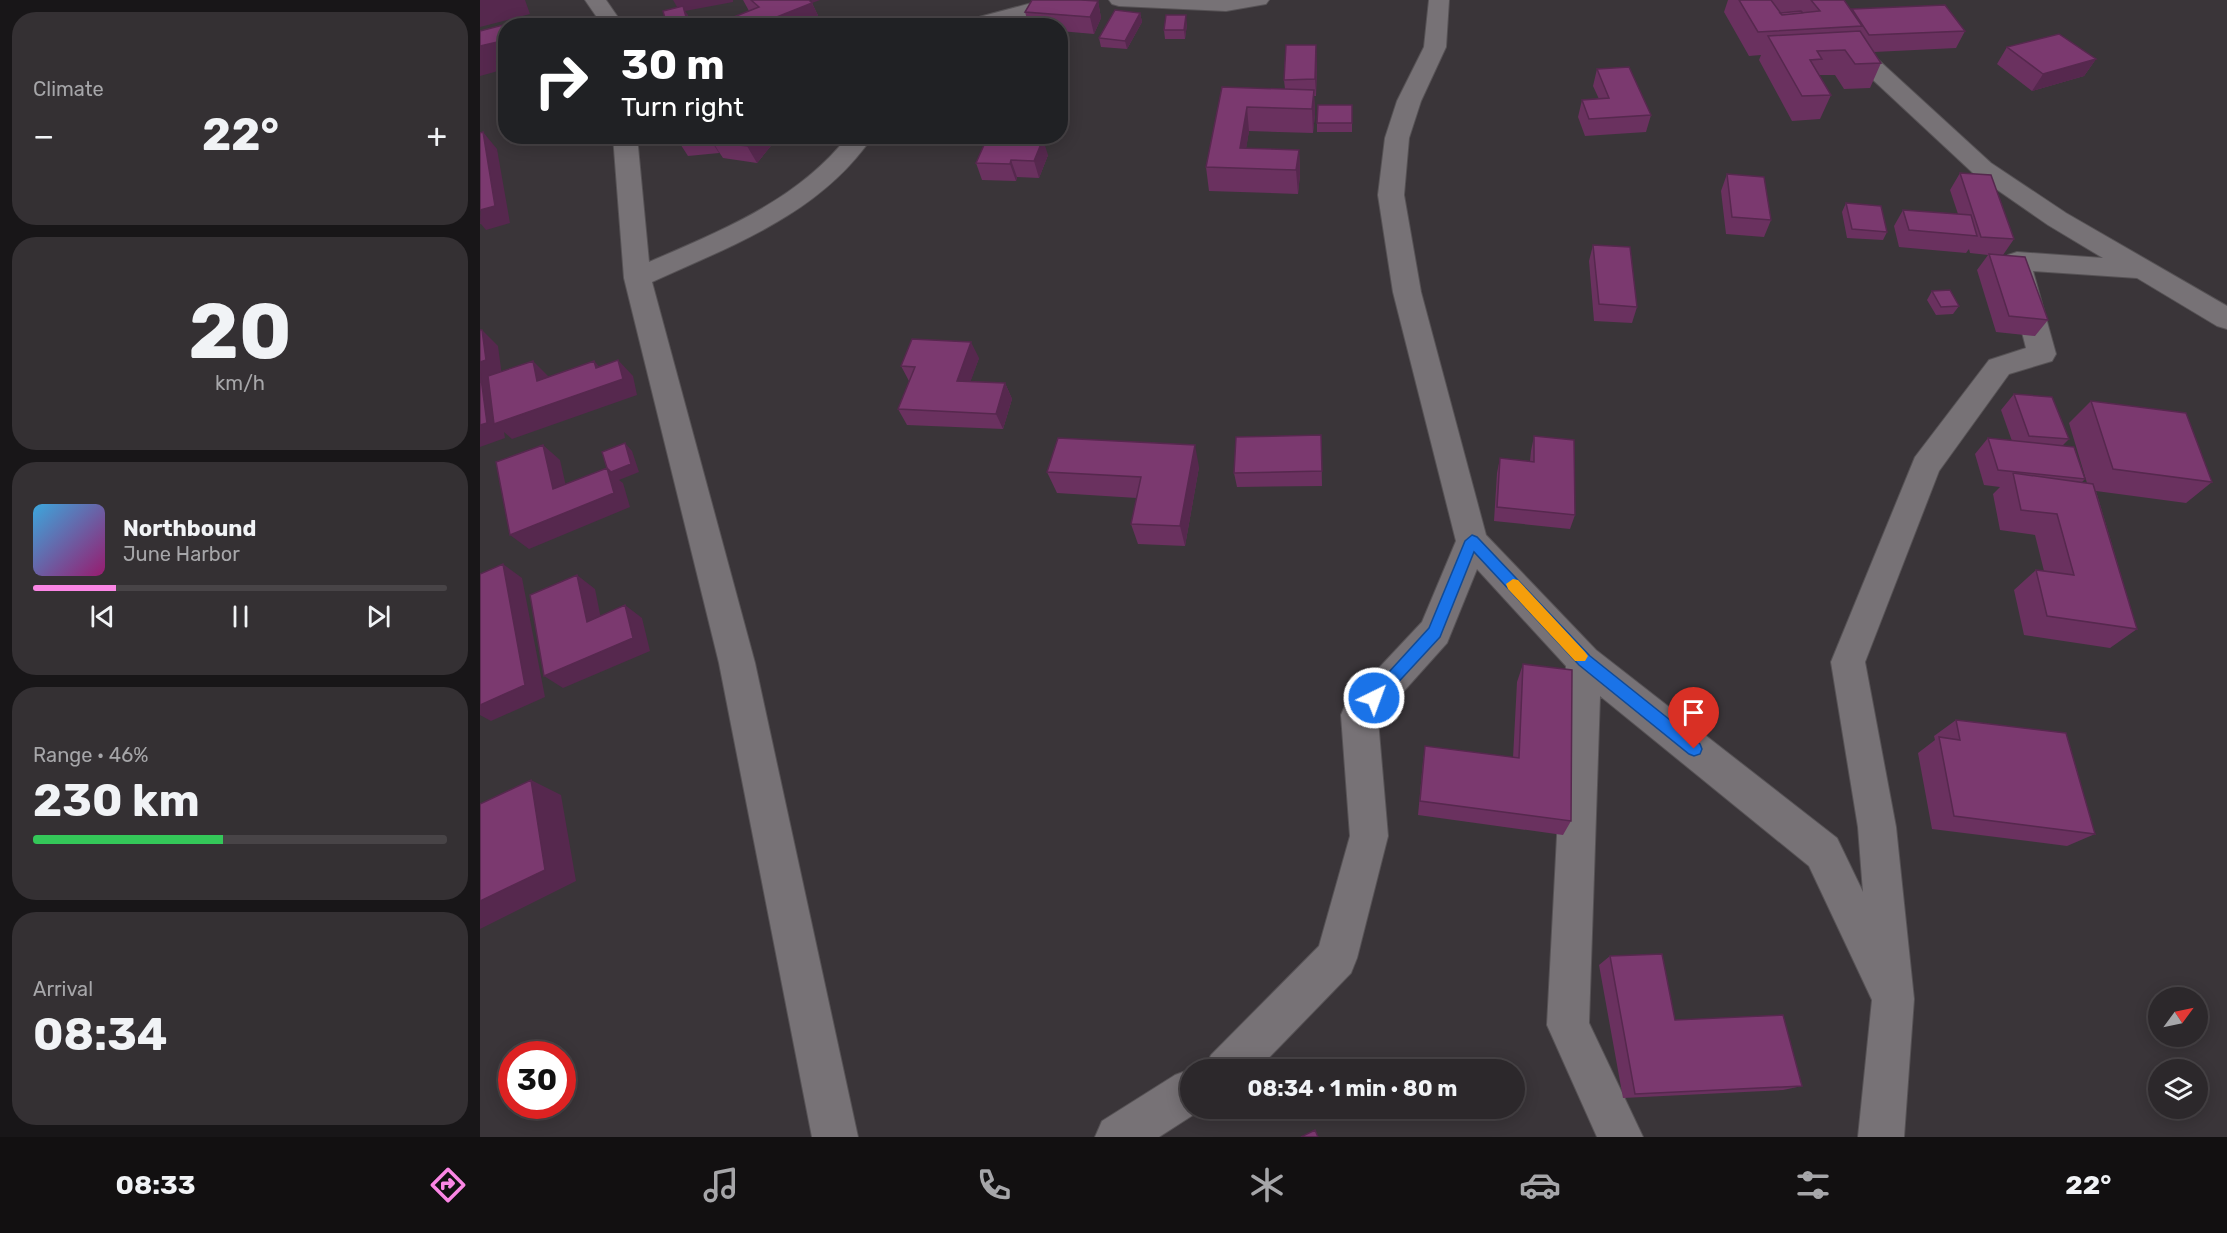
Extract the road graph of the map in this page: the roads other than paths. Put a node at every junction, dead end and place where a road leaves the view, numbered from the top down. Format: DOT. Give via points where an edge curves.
graph roads {
  1 [pos="595,0"];
  2 [pos="990,0"];
  3 [pos="1026,0"];
  4 [pos="1067,0"];
  5 [pos="1119,0"];
  6 [pos="1259,0"];
  7 [pos="1439,0"];
  8 [pos="1829,0"];
  9 [pos="608,18"];
  10 [pos="1001,18"];
  11 [pos="627,144"];
  12 [pos="856,144"];
  13 [pos="2140,270"];
  14 [pos="637,278"];
  15 [pos="2227,319"];
  16 [pos="1472,541"];
  17 [pos="1584,661"];
  18 [pos="1893,999"];
  19 [pos="1237,1059"];
  20 [pos="1180,1098"];
  21 [pos="835,1137"];
  22 [pos="1118,1137"];
  23 [pos="1620,1137"];
  24 [pos="1881,1137"];
  1 -- 9 [label="street"];
  2 -- 3 [label="street"];
  4 -- 10 [label="street"];
  5 -- 6 [label="street" via="1226,5"];
  7 -- 16 [label="street" via="1435,46 1409,100 1397,138 1391,195 1407,292"];
  8 -- 13 [label="street" via="1845,36 1865,60 1983,168"];
  11 -- 14 [label="street"];
  12 -- 14 [label="street" via="847,158 768,218"];
  13 -- 15 [label="street"];
  13 -- 18 [label="street" via="2017,261 2042,354 1999,367 1926,466 1848,662 1877,827"];
  14 -- 21 [label="street" via="736,663"];
  16 -- 17 [label="street"];
  16 -- 19 [label="street" via="1435,632 1359,715 1369,836 1336,958"];
  17 -- 18 [label="street" via="1823,852"];
  17 -- 23 [label="street" via="1568,1025"];
  18 -- 24 [label="street"];
  20 -- 22 [label="street"];
}
